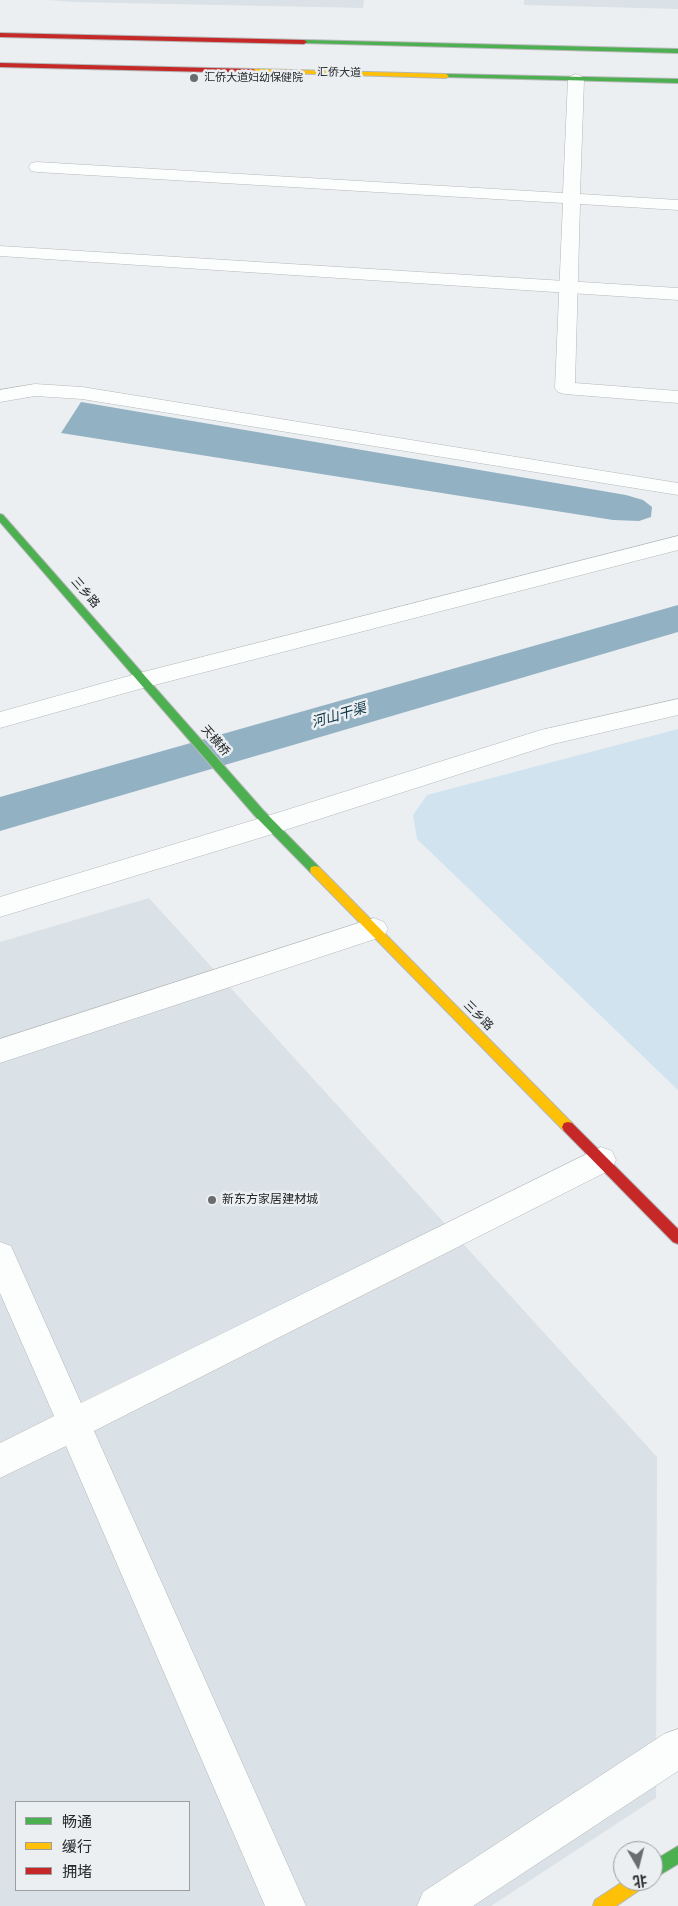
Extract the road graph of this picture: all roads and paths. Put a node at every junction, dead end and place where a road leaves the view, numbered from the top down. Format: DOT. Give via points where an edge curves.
graph roads {
  1 [pos="0,35"];
  2 [pos="678,51"];
  3 [pos="3,65"];
  4 [pos="576,79"];
  5 [pos="678,81"];
  6 [pos="38,167"];
  7 [pos="572,198"];
  8 [pos="678,204"];
  9 [pos="0,251"];
  10 [pos="569,287"];
  11 [pos="678,294"];
  12 [pos="0,396"];
  13 [pos="678,397"];
  14 [pos="678,489"];
  15 [pos="0,518"];
  16 [pos="678,543"];
  17 [pos="147,684"];
  18 [pos="678,707"];
  19 [pos="0,720"];
  20 [pos="264,819"];
  21 [pos="0,907"];
  22 [pos="374,929"];
  23 [pos="0,1051"];
  24 [pos="601,1160"];
  25 [pos="678,1238"];
  26 [pos="0,1256"];
  27 [pos="74,1424"];
  28 [pos="0,1461"];
  29 [pos="678,1748"];
  30 [pos="678,1854"];
  31 [pos="663,1864"];
  32 [pos="624,1891"];
  33 [pos="286,1906"];
  34 [pos="437,1906"];
  35 [pos="602,1906"];
  1 -- 2 [label="main road"];
  3 -- 4 [label="main road, 汇侨大道"];
  4 -- 5 [label="main road, 汇侨大道"];
  4 -- 7 [label="street"];
  6 -- 7 [label="street"];
  7 -- 8 [label="street"];
  7 -- 10 [label="street"];
  9 -- 10 [label="street"];
  10 -- 11 [label="street"];
  10 -- 13 [label="street" via="565,388"];
  12 -- 14 [label="street" via="35,390 82,393"];
  15 -- 17 [label="main road, 三乡路"];
  16 -- 17 [label="street"];
  17 -- 19 [label="street"];
  17 -- 20 [label="main road, 天横桥"];
  18 -- 20 [label="street" via="550,736"];
  20 -- 21 [label="street"];
  20 -- 22 [label="main road, 三乡路"];
  22 -- 23 [label="street"];
  22 -- 24 [label="main road, 三乡路"];
  24 -- 25 [label="main road, 三乡路"];
  24 -- 27 [label="street"];
  26 -- 27 [label="street"];
  27 -- 28 [label="street"];
  27 -- 33 [label="street"];
  29 -- 34 [label="street"];
  30 -- 31 [label="main road"];
  32 -- 35 [label="main road"];
}
